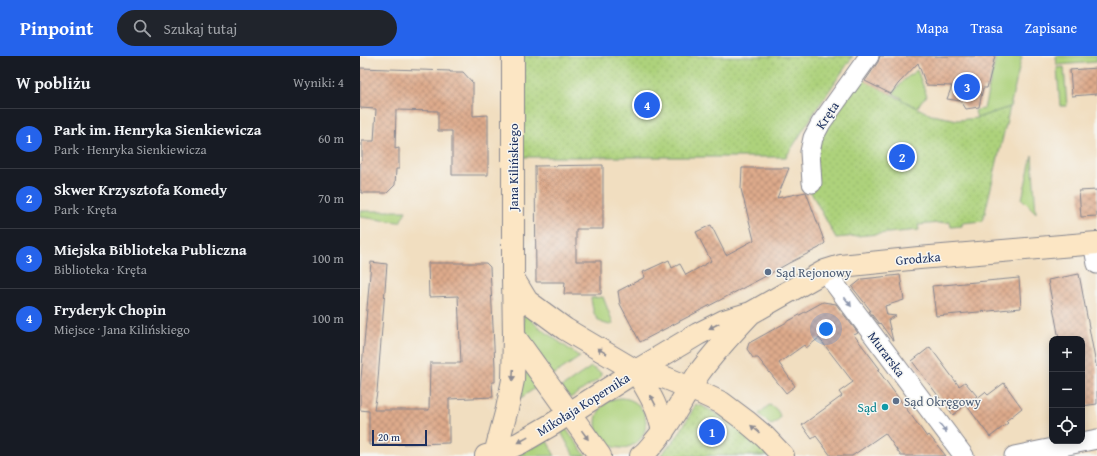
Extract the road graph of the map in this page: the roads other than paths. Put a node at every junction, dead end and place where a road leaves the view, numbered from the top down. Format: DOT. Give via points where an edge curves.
graph roads {
  1 [pos="512,56"];
  2 [pos="869,56"];
  3 [pos="812,184"];
  4 [pos="1096,250"];
  5 [pos="825,271"];
  6 [pos="513,278"];
  7 [pos="751,313"];
  8 [pos="514,336"];
  9 [pos="636,371"];
  10 [pos="690,388"];
  11 [pos="569,413"];
  12 [pos="663,432"];
  13 [pos="1097,438"];
  14 [pos="490,455"];
  15 [pos="600,456"];
  16 [pos="641,456"];
  17 [pos="783,456"];
  18 [pos="964,456"];
  19 [pos="1014,456"];
  1 -- 6 [label="street, Jana Kilińskiego"];
  2 -- 3 [label="street, Kręta" via="813,138 810,152"];
  4 -- 5 [label="street, Grodzka" via="919,258 841,266"];
  5 -- 7 [label="street, Grodzka"];
  5 -- 18 [label="street, Murarska, one-way"];
  6 -- 8 [label="street, Jana Kilińskiego"];
  9 -- 6 [label="street, one-way" via="565,329 527,301"];
  7 -- 9 [label="street, Grodzka, one-way" via="724,321 698,334"];
  7 -- 10 [label="street, Grodzka" via="707,362"];
  8 -- 11 [label="street"];
  8 -- 14 [label="street, Jana Kilińskiego, one-way" via="512,380 507,409"];
  9 -- 10 [label="street" via="666,378"];
  9 -- 11 [label="street, Mikołaja Kopernika"];
  12 -- 9 [label="street, one-way" via="658,409"];
  10 -- 12 [label="street, Grodzka"];
  17 -- 10 [label="street, one-way" via="730,408"];
  11 -- 14 [label="street, Mikołaja Kopernika, one-way" via="520,443"];
  11 -- 15 [label="street, one-way"];
  12 -- 16 [label="street, Grodzka"];
  13 -- 19 [label="street"];
}
